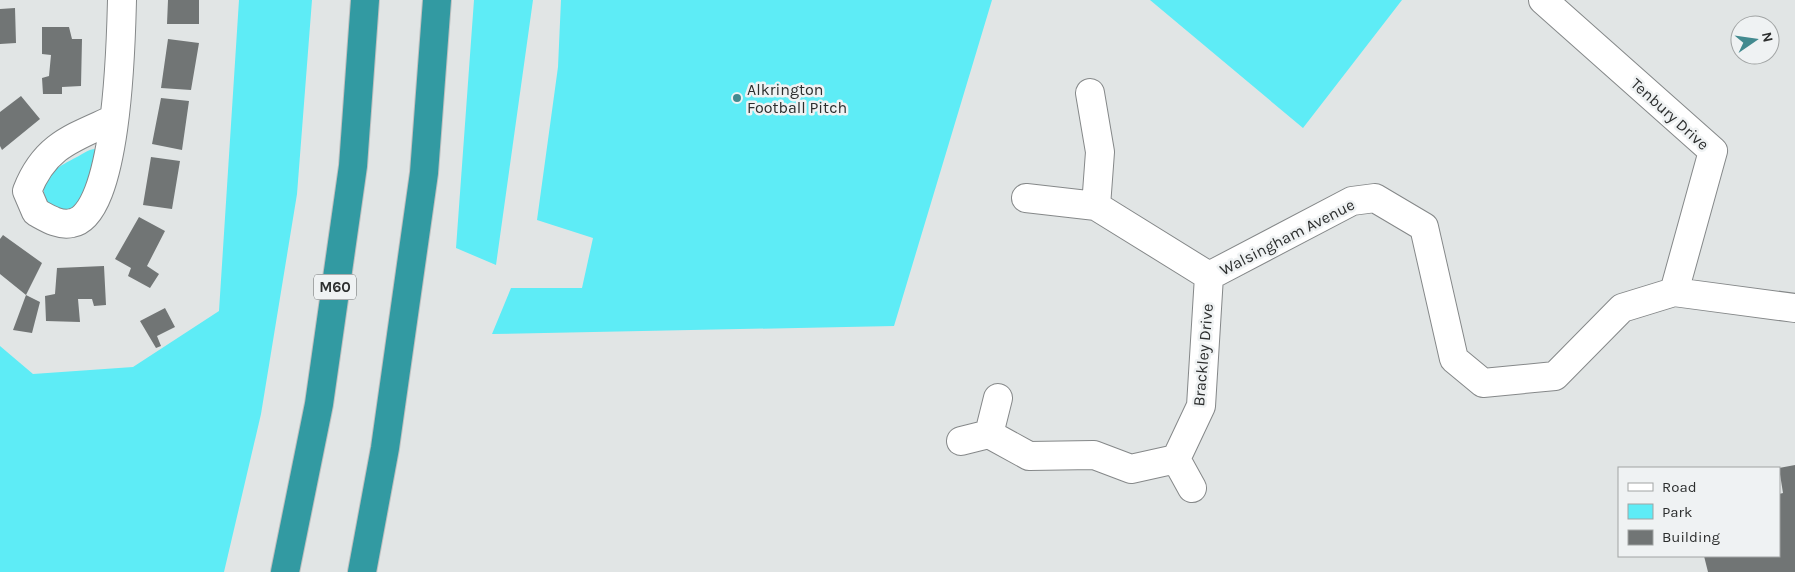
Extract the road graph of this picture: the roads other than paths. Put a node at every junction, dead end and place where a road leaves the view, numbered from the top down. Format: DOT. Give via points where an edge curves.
graph roads {
  1 [pos="122,0"];
  2 [pos="365,0"];
  3 [pos="437,0"];
  4 [pos="1543,0"];
  5 [pos="1090,93"];
  6 [pos="114,119"];
  7 [pos="1026,198"];
  8 [pos="1096,206"];
  9 [pos="1209,276"];
  10 [pos="1674,292"];
  11 [pos="1795,308"];
  12 [pos="998,398"];
  13 [pos="989,434"];
  14 [pos="961,441"];
  15 [pos="1176,459"];
  16 [pos="1192,488"];
  17 [pos="285,572"];
  18 [pos="362,572"];
  1 -- 6 [label="street" via="121,53"];
  2 -- 17 [label="highway, M60" via="353,166 319,404"];
  3 -- 18 [label="highway" via="424,172 385,448"];
  4 -- 10 [label="street, Tenbury Drive" via="1713,151"];
  5 -- 8 [label="street" via="1100,152"];
  7 -- 8 [label="street, Walsingham Avenue"];
  8 -- 9 [label="street, Walsingham Avenue"];
  9 -- 10 [label="street, Walsingham Avenue" via="1352,201 1375,198 1424,227 1454,359 1484,383 1555,376 1622,308"];
  9 -- 15 [label="street, Brackley Drive" via="1201,406"];
  10 -- 11 [label="street, Walsingham Avenue"];
  12 -- 13 [label="street"];
  13 -- 14 [label="street"];
  13 -- 15 [label="street" via="1029,456 1094,455 1131,469"];
  15 -- 16 [label="street"];
}
